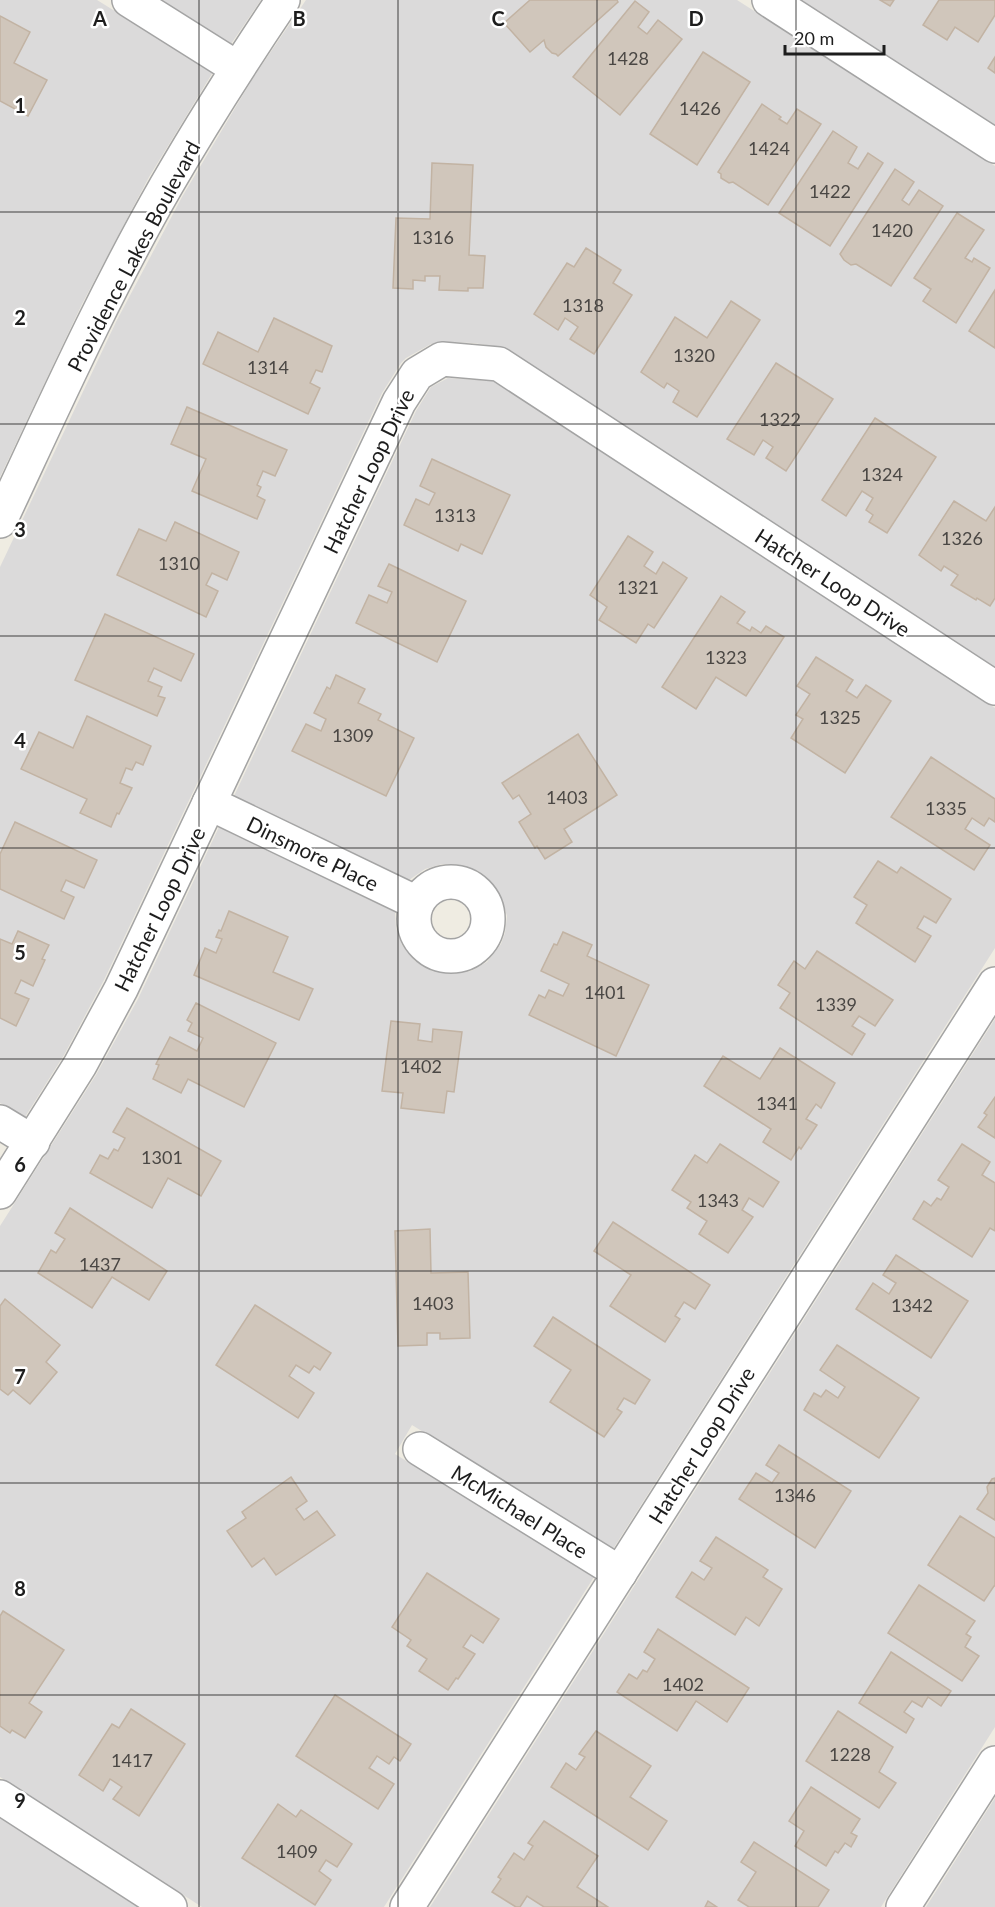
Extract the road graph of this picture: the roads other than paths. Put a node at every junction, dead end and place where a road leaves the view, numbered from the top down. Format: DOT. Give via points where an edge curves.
graph roads {
  1 [pos="129,0"];
  2 [pos="283,0"];
  3 [pos="768,0"];
  4 [pos="237,68"];
  5 [pos="995,146"];
  6 [pos="0,521"];
  7 [pos="995,688"];
  8 [pos="209,803"];
  9 [pos="417,903"];
  10 [pos="995,984"];
  11 [pos="0,1122"];
  12 [pos="33,1142"];
  13 [pos="0,1192"];
  14 [pos="420,1449"];
  15 [pos="620,1573"];
  16 [pos="995,1763"];
  17 [pos="0,1797"];
  18 [pos="171,1907"];
  19 [pos="407,1907"];
  20 [pos="903,1907"];
  1 -- 4 [label="street"];
  2 -- 4 [label="street, Providence Lakes Boulevard"];
  3 -- 5 [label="street"];
  4 -- 6 [label="street, Providence Lakes Boulevard" via="166,187 99,313"];
  7 -- 8 [label="street, Hatcher Loop Drive" via="499,364 442,360 417,374 399,402"];
  8 -- 9 [label="street, Dinsmore Place"];
  8 -- 12 [label="street, Hatcher Loop Drive" via="121,989"];
  10 -- 15 [label="street, Hatcher Loop Drive"];
  11 -- 12 [label="street"];
  12 -- 13 [label="street, Hatcher Loop Drive"];
  14 -- 15 [label="street, McMichael Place"];
  15 -- 19 [label="street, Hatcher Loop Drive"];
  16 -- 20 [label="street"];
  17 -- 18 [label="street"];
}
